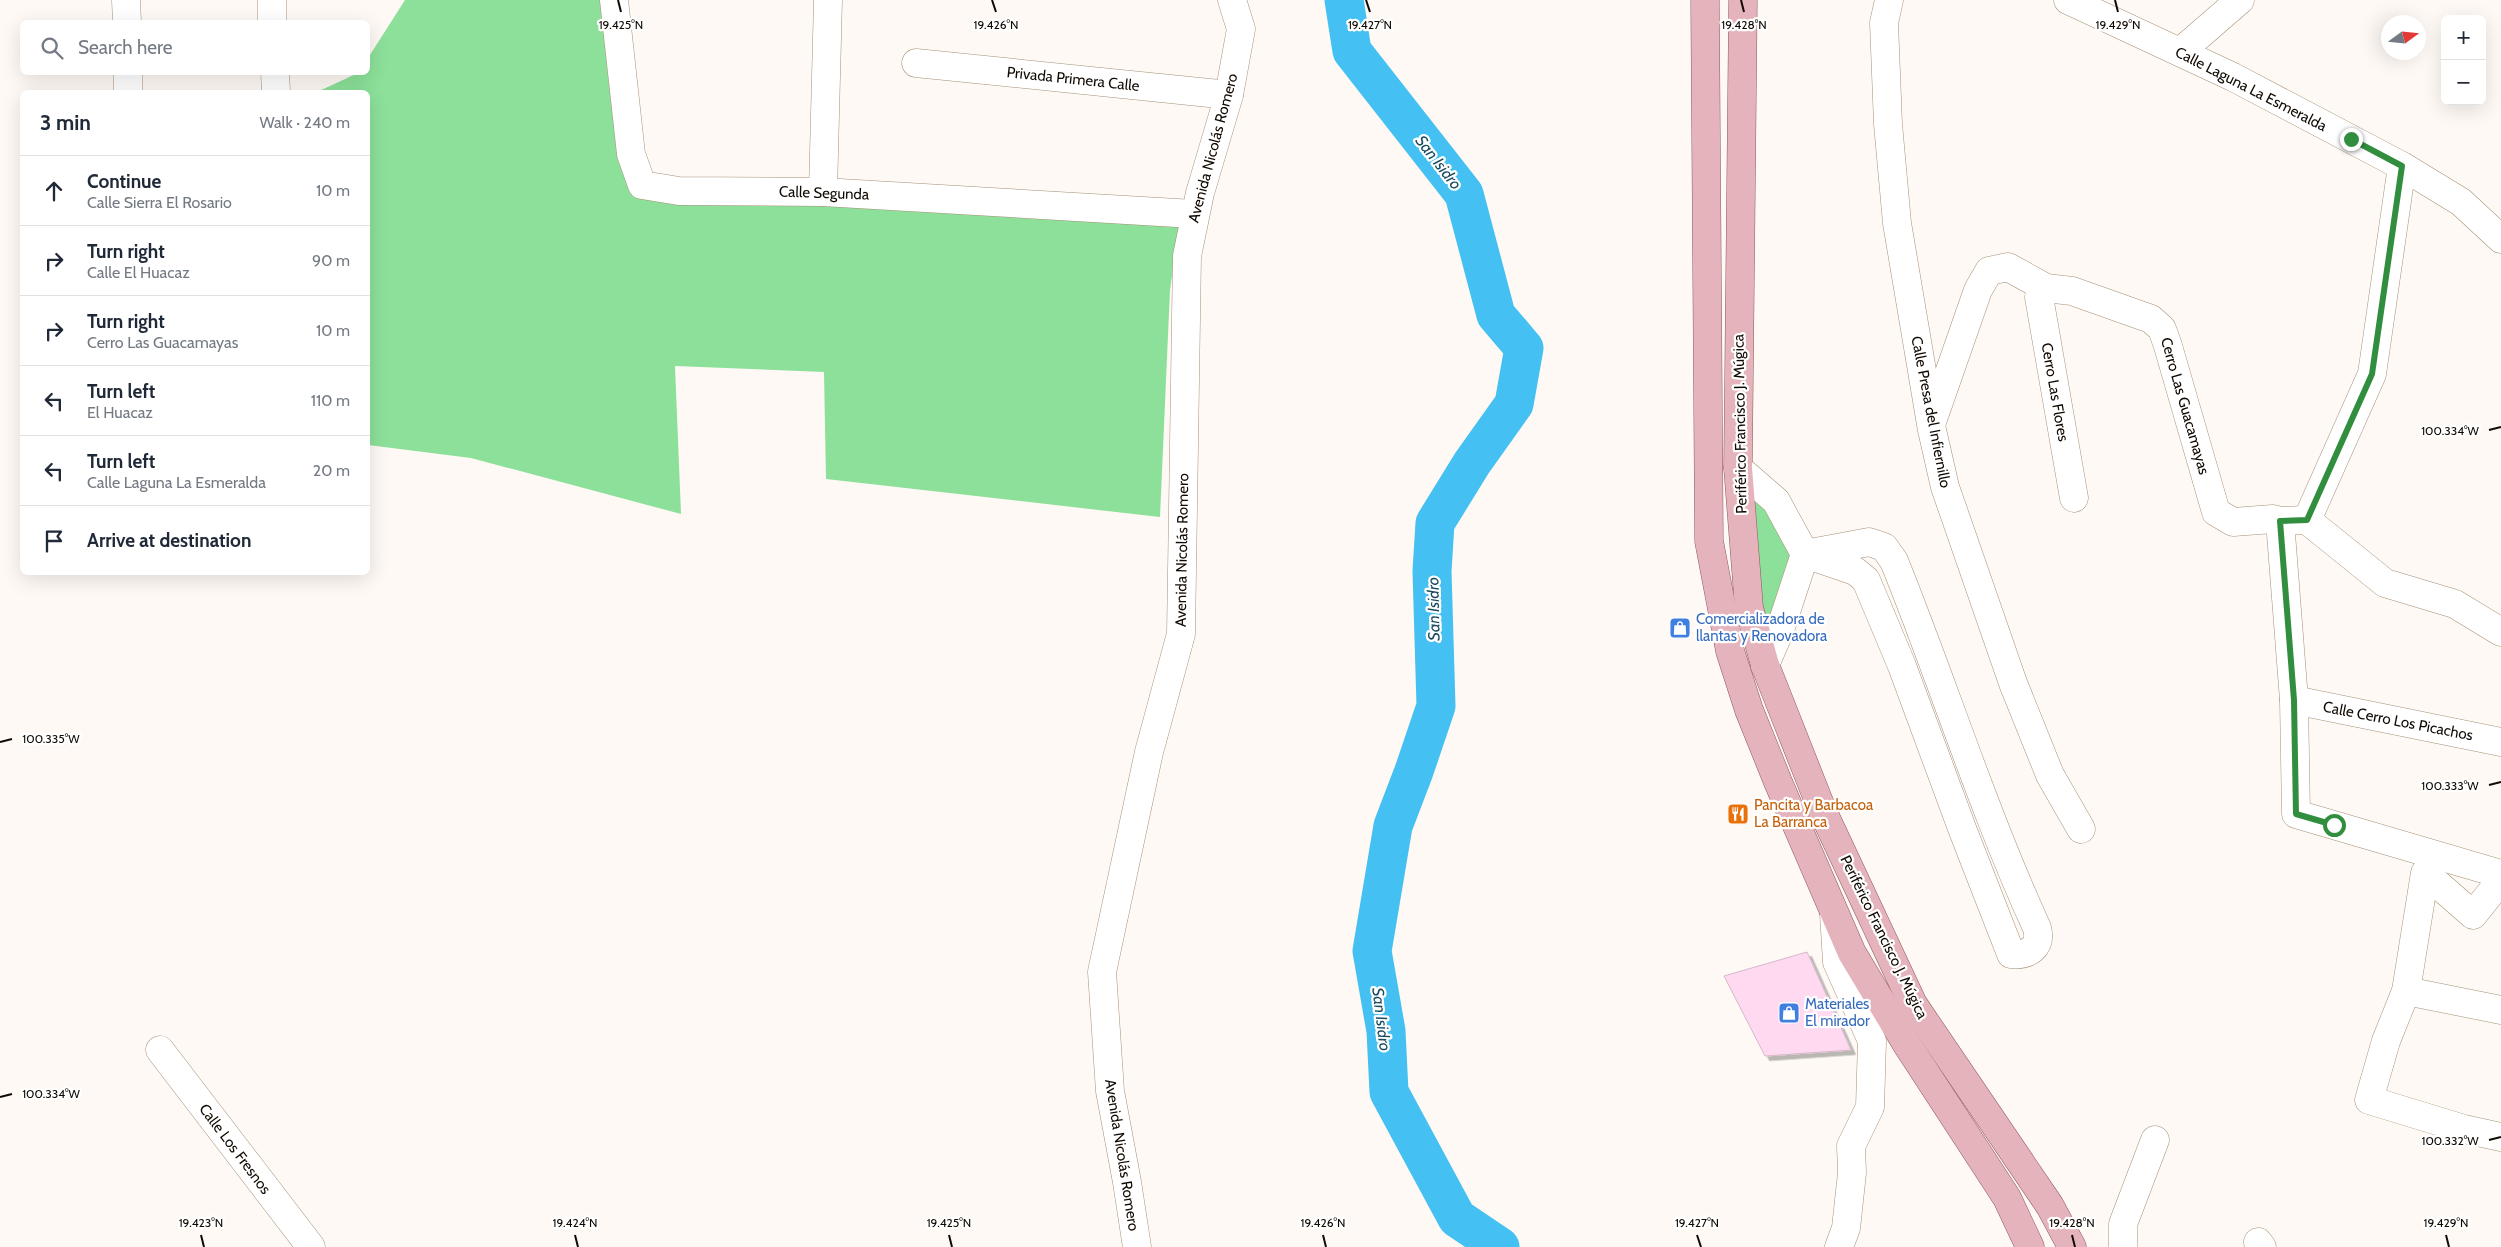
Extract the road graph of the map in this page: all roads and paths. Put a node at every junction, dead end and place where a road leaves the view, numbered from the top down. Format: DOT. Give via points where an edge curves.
graph roads {
  1 [pos="126,0"];
  2 [pos="272,0"];
  3 [pos="614,0"];
  4 [pos="828,0"];
  5 [pos="1232,0"];
  6 [pos="1705,0"];
  7 [pos="1743,0"];
  8 [pos="1889,0"];
  9 [pos="2068,0"];
  10 [pos="2240,0"];
  11 [pos="126,20"];
  12 [pos="272,20"];
  13 [pos="2180,52"];
  14 [pos="916,63"];
  15 [pos="128,75"];
  16 [pos="275,75"];
  17 [pos="128,90"];
  18 [pos="276,90"];
  19 [pos="1230,95"];
  20 [pos="2402,166"];
  21 [pos="823,192"];
  22 [pos="1194,214"];
  23 [pos="2501,239"];
  24 [pos="2046,288"];
  25 [pos="1932,426"];
  26 [pos="1738,468"];
  27 [pos="2074,498"];
  28 [pos="2293,521"];
  29 [pos="1805,554"];
  30 [pos="2501,632"];
  31 [pos="1932,654"];
  32 [pos="1765,665"];
  33 [pos="1902,666"];
  34 [pos="2294,700"];
  35 [pos="2501,742"];
  36 [pos="1991,820"];
  37 [pos="2082,829"];
  38 [pos="1963,831"];
  39 [pos="2501,874"];
  40 [pos="2501,880"];
  41 [pos="1833,910"];
  42 [pos="2406,991"];
  43 [pos="2501,1010"];
  44 [pos="160,1050"];
  45 [pos="2501,1137"];
  46 [pos="2155,1140"];
  47 [pos="311,1247"];
  48 [pos="1137,1247"];
  49 [pos="1839,1247"];
  50 [pos="2030,1247"];
  51 [pos="2072,1247"];
  52 [pos="2122,1247"];
  1 -- 11 [label="street"];
  2 -- 12 [label="street"];
  3 -- 21 [label="street, Calle Segunda" via="632,154 642,185 679,191"];
  4 -- 21 [label="street"];
  5 -- 19 [label="street, Avenida Nicolás Romero" via="1241,29"];
  6 -- 41 [label="main road, Periférico Francisco J. Múgica" via="1709,540 1730,651 1749,710"];
  7 -- 26 [label="main road, Periférico Francisco J. Múgica"];
  8 -- 25 [label="street, Calle Presa del Infiernillo" via="1884,23 1896,213"];
  9 -- 13 [label="street, Calle Laguna La Esmeralda"];
  10 -- 13 [label="street"];
  13 -- 20 [label="street, Calle Laguna La Esmeralda"];
  14 -- 19 [label="street, Privada Primera Calle"];
  15 -- 17 [label="street"];
  16 -- 18 [label="street"];
  19 -- 22 [label="street, Avenida Nicolás Romero"];
  20 -- 23 [label="street, Calle Laguna La Esmeralda" via="2461,202"];
  20 -- 28 [label="street" via="2372,374"];
  21 -- 22 [label="street, Calle Segunda"];
  22 -- 48 [label="street, Avenida Nicolás Romero" via="1187,256 1181,634 1149,752 1102,972 1110,1091"];
  24 -- 25 [label="street" via="2008,267 1989,270 1978,290"];
  24 -- 27 [label="street, Cerro Las Flores" via="2039,297"];
  24 -- 28 [label="street, Cerro Las Guacamayas" via="2072,291 2151,319 2162,329 2216,512 2233,522"];
  25 -- 37 [label="street, Calle Presa del Infiernillo" via="1945,487 2013,683 2050,775"];
  26 -- 29 [label="street" via="1776,501"];
  26 -- 32 [label="main road, Periférico Francisco J. Múgica" via="1749,608"];
  28 -- 30 [label="street" via="2385,583 2455,604"];
  28 -- 34 [label="street"];
  29 -- 31 [label="street" via="1869,542 1884,547 1894,561"];
  29 -- 32 [label="street"];
  29 -- 33 [label="street" via="1855,571 1866,580"];
  31 -- 33 [label="street"];
  31 -- 36 [label="street"];
  32 -- 51 [label="main road, Periférico Francisco J. Múgica" via="1824,812 1913,1004 2050,1206"];
  33 -- 38 [label="street"];
  34 -- 35 [label="street, Calle Cerro Los Picachos"];
  34 -- 39 [label="street" via="2296,814"];
  36 -- 38 [label="street"];
  36 -- 38 [label="street" via="2039,936 2036,946 2026,954 2011,954"];
  40 -- 42 [label="street" via="2473,915 2426,873"];
  41 -- 49 [label="street" via="1837,962 1872,1042 1870,1107 1851,1146 1847,1219"];
  41 -- 50 [label="main road, Periférico Francisco J. Múgica" via="1852,953 2006,1198"];
  42 -- 43 [label="street"];
  42 -- 45 [label="street" via="2386,1041 2369,1100"];
  44 -- 47 [label="street, Calle Los Fresnos"];
  46 -- 52 [label="street" via="2124,1224"];
}
